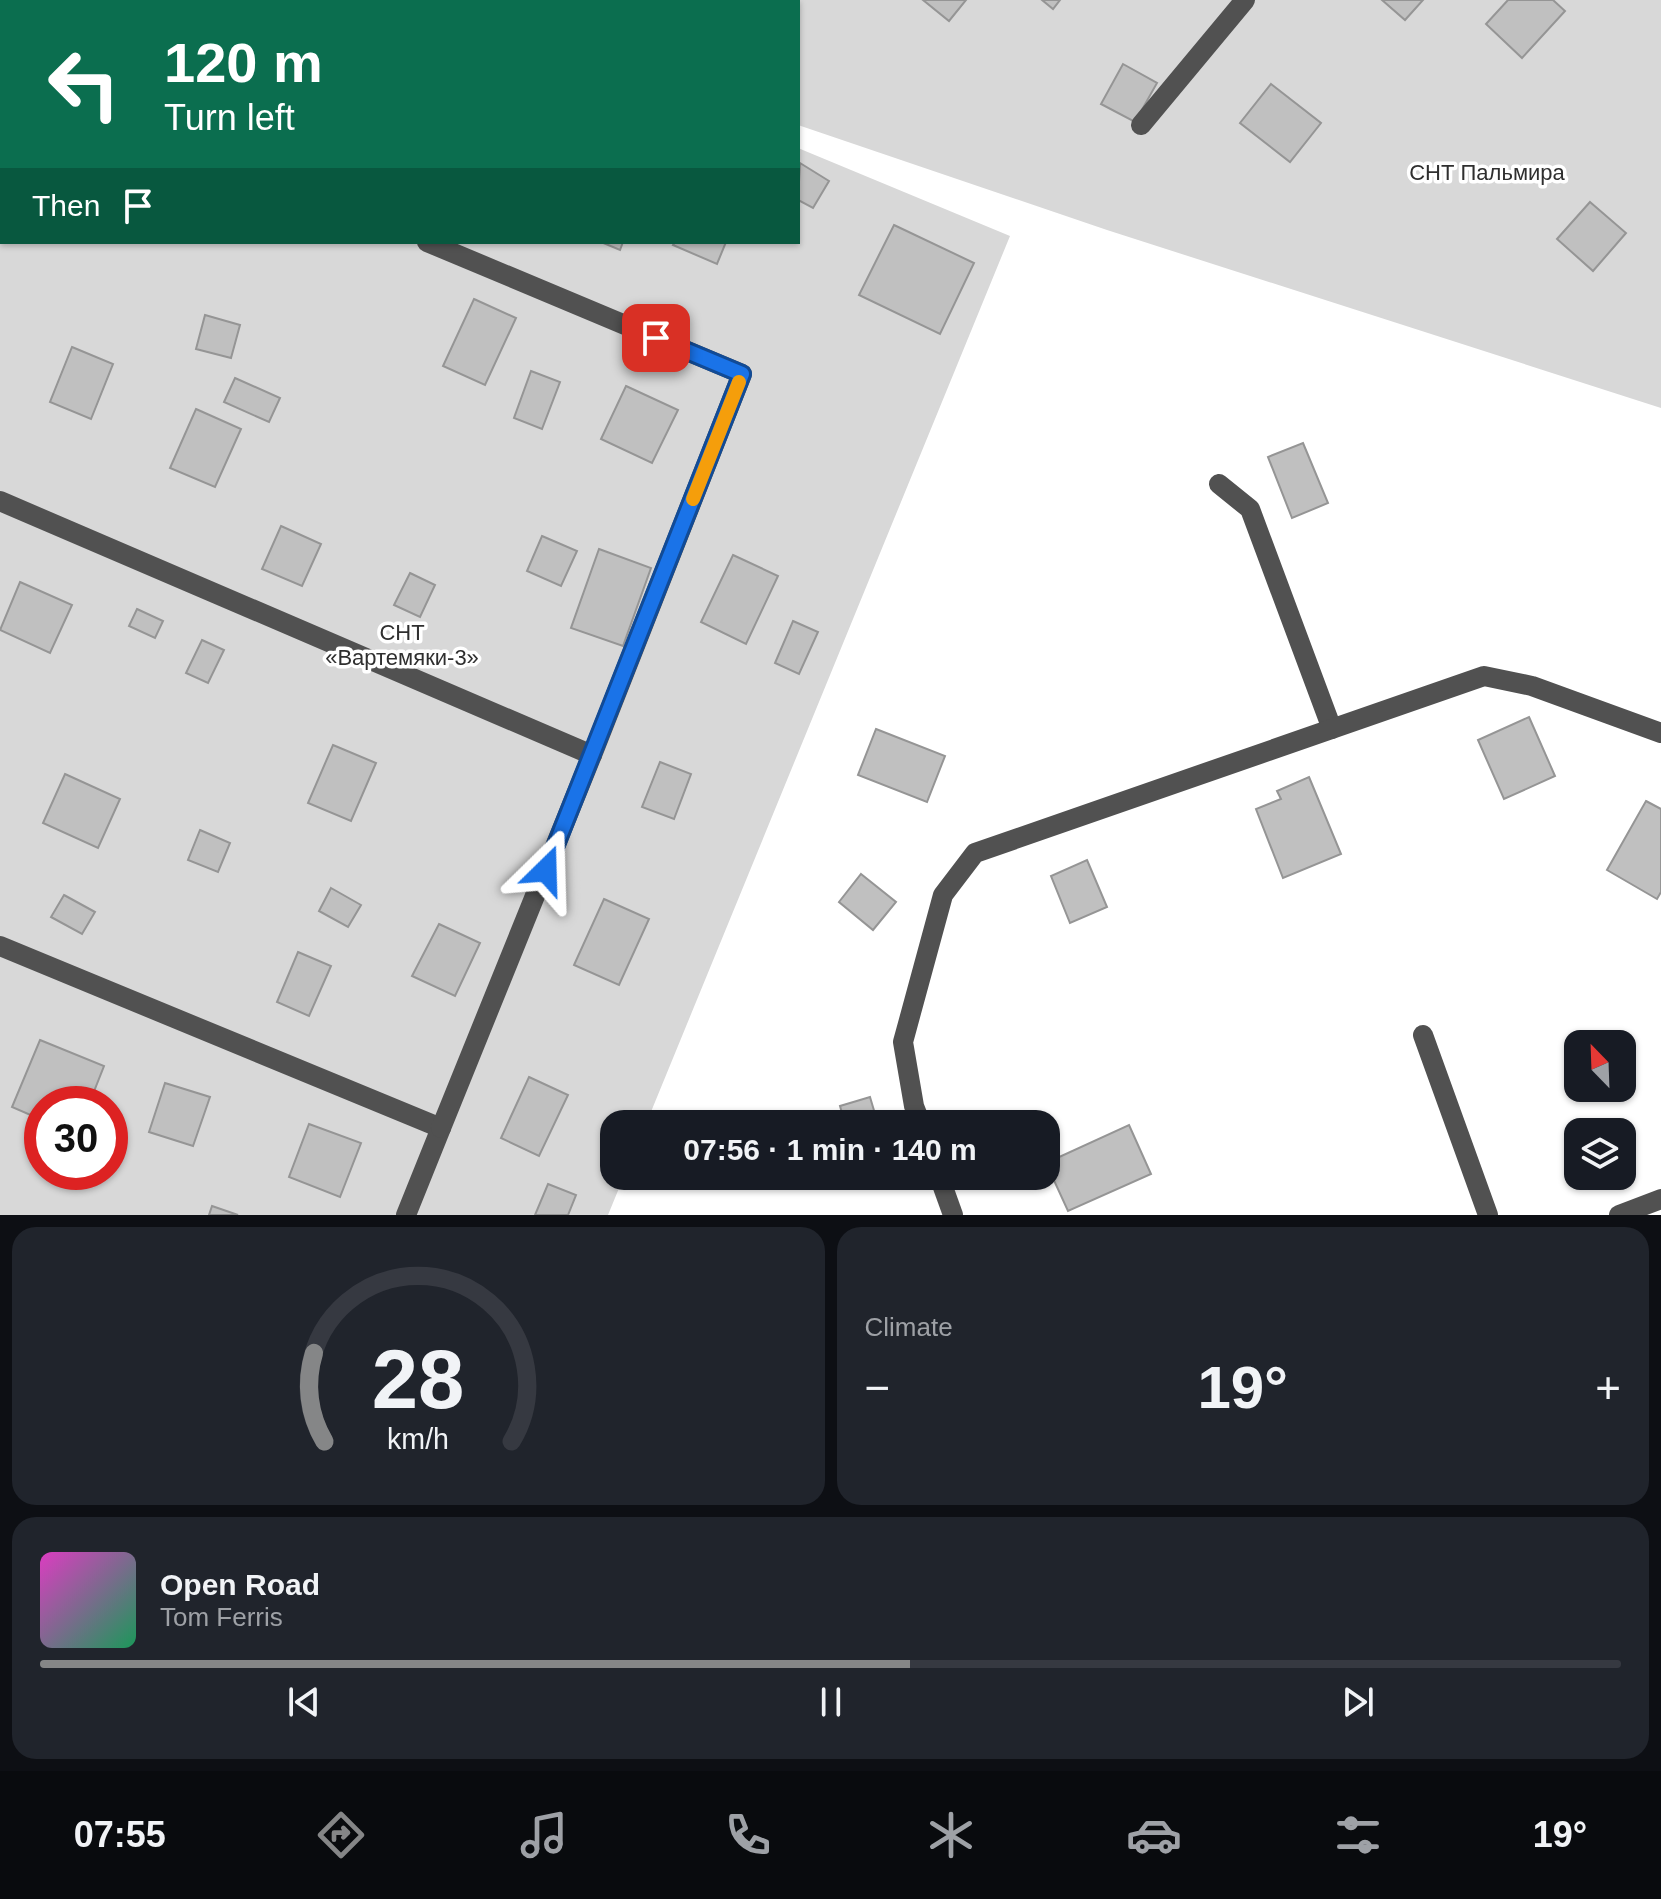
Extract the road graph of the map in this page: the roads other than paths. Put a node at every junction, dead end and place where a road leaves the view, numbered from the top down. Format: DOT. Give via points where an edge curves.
graph roads {
  1 [pos="1245,0"];
  2 [pos="1141,125"];
  3 [pos="432,244"];
  4 [pos="1219,484"];
  5 [pos="0,501"];
  6 [pos="1332,729"];
  7 [pos="1661,733"];
  8 [pos="592,755"];
  9 [pos="0,946"];
  10 [pos="1423,1035"];
  11 [pos="916,1110"];
  12 [pos="441,1128"];
  13 [pos="944,1190"];
  14 [pos="1661,1199"];
  15 [pos="406,1215"];
  16 [pos="953,1215"];
  17 [pos="1488,1215"];
  18 [pos="1619,1215"];
  1 -- 2 [label="street"];
  3 -- 8 [label="street" via="742,374"];
  4 -- 6 [label="street" via="1250,509"];
  5 -- 8 [label="street"];
  6 -- 7 [label="street" via="1484,676 1532,686"];
  6 -- 11 [label="street" via="975,853 943,895 903,1042"];
  8 -- 12 [label="street"];
  9 -- 12 [label="street"];
  10 -- 17 [label="street"];
  12 -- 15 [label="street"];
  13 -- 16 [label="street"];
  14 -- 18 [label="street"];
}
